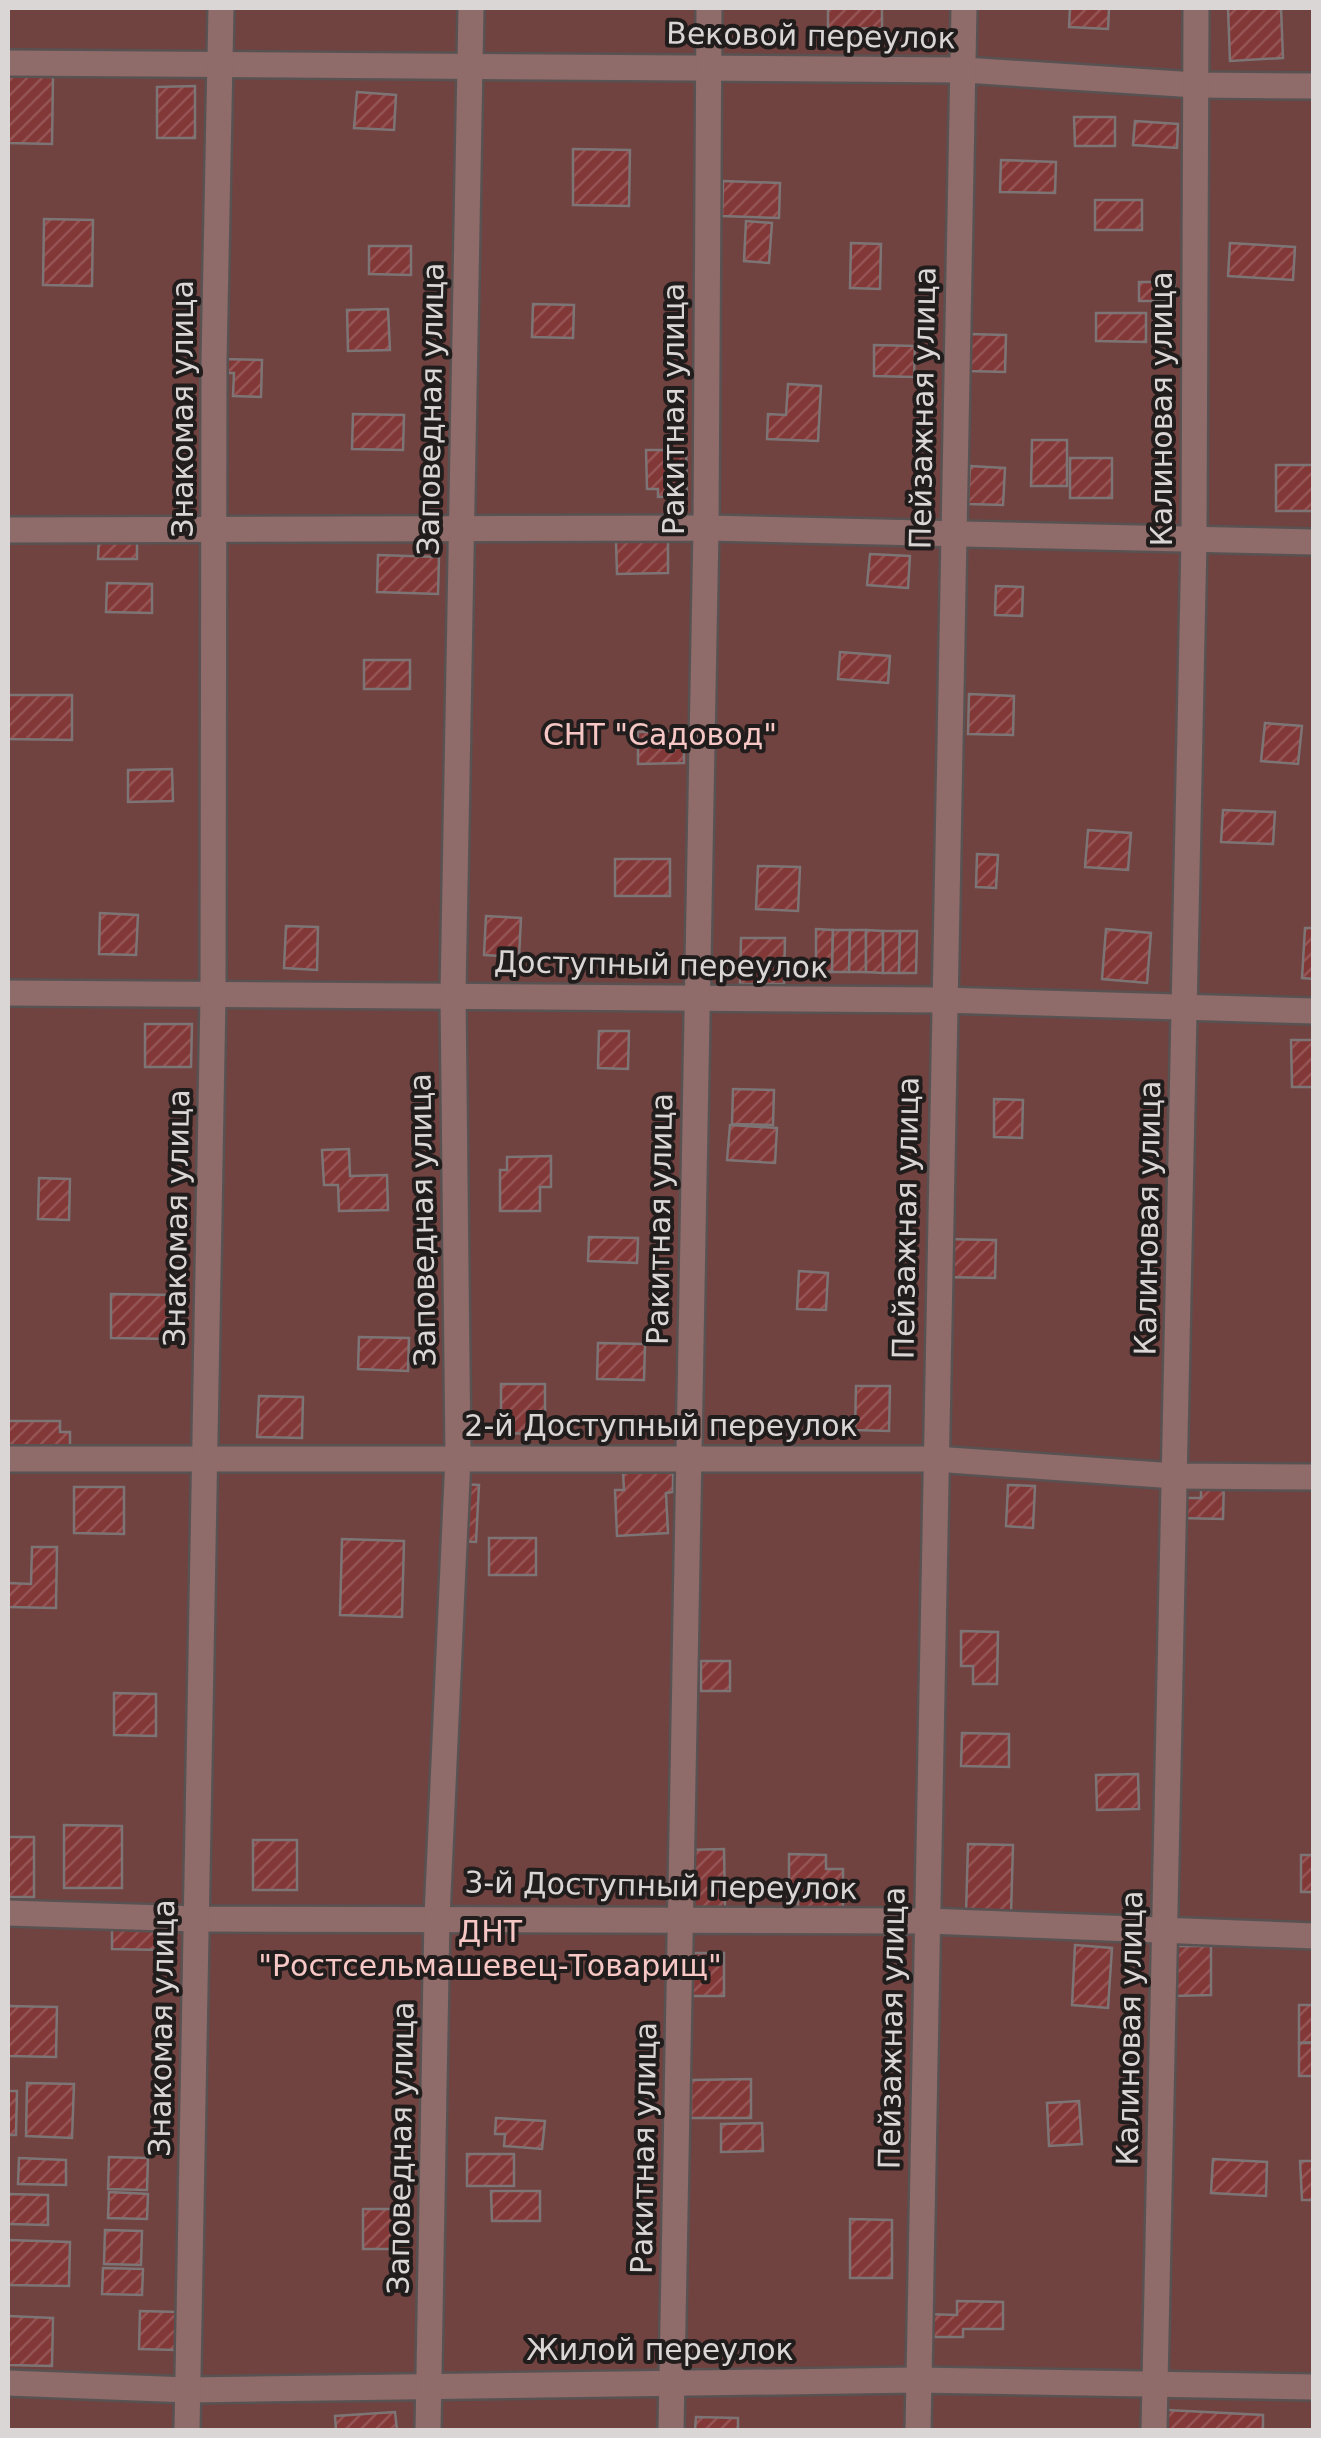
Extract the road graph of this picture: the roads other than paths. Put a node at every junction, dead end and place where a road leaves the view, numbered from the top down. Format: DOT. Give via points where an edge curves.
graph roads {
  1 [pos="221,8"];
  2 [pos="471,8"];
  3 [pos="709,8"];
  4 [pos="964,8"];
  5 [pos="1196,8"];
  6 [pos="8,63"];
  7 [pos="470,63"];
  8 [pos="220,67"];
  9 [pos="708,68"];
  10 [pos="964,70"];
  11 [pos="1196,84"];
  12 [pos="1314,86"];
  13 [pos="706,528"];
  14 [pos="8,530"];
  15 [pos="461,530"];
  16 [pos="953,531"];
  17 [pos="215,532"];
  18 [pos="1194,540"];
  19 [pos="1314,542"];
  20 [pos="8,992"];
  21 [pos="453,994"];
  22 [pos="213,996"];
  23 [pos="696,998"];
  24 [pos="942,1000"];
  25 [pos="1184,1008"];
  26 [pos="1314,1011"];
  27 [pos="458,1457"];
  28 [pos="688,1458"];
  29 [pos="8,1459"];
  30 [pos="935,1459"];
  31 [pos="205,1460"];
  32 [pos="1175,1476"];
  33 [pos="1314,1477"];
  34 [pos="8,1913"];
  35 [pos="438,1916"];
  36 [pos="680,1918"];
  37 [pos="196,1919"];
  38 [pos="927,1920"];
  39 [pos="1164,1933"];
  40 [pos="1314,1936"];
  41 [pos="918,2380"];
  42 [pos="8,2383"];
  43 [pos="1155,2383"];
  44 [pos="429,2384"];
  45 [pos="672,2384"];
  46 [pos="1314,2386"];
  47 [pos="188,2390"];
  48 [pos="187,2430"];
  49 [pos="428,2430"];
  50 [pos="671,2430"];
  51 [pos="918,2430"];
  52 [pos="1154,2430"];
  1 -- 8 [label="lane, Знакомая улица"];
  2 -- 7 [label="lane, Заповедная улица"];
  3 -- 9 [label="lane, Ракитная улица"];
  4 -- 10 [label="lane, Пейзажная улица"];
  5 -- 11 [label="lane, Калиновая улица"];
  6 -- 8 [label="lane, Вековой переулок"];
  7 -- 8 [label="lane, Вековой переулок"];
  7 -- 9 [label="lane, Вековой переулок"];
  7 -- 15 [label="lane, Заповедная улица"];
  8 -- 17 [label="lane, Знакомая улица"];
  9 -- 10 [label="lane, Вековой переулок"];
  9 -- 13 [label="lane, Ракитная улица"];
  10 -- 11 [label="lane, Вековой переулок"];
  10 -- 16 [label="lane, Пейзажная улица"];
  11 -- 12 [label="lane, Вековой переулок"];
  11 -- 18 [label="lane, Калиновая улица"];
  13 -- 15 [label="lane"];
  13 -- 16 [label="lane"];
  13 -- 23 [label="lane, Ракитная улица"];
  14 -- 17 [label="lane"];
  15 -- 17 [label="lane"];
  15 -- 21 [label="lane, Заповедная улица"];
  16 -- 18 [label="lane"];
  16 -- 24 [label="lane, Пейзажная улица"];
  17 -- 22 [label="lane, Знакомая улица"];
  18 -- 19 [label="lane"];
  18 -- 25 [label="lane, Калиновая улица"];
  20 -- 22 [label="lane, Доступный переулок"];
  21 -- 22 [label="lane, Доступный переулок"];
  21 -- 23 [label="lane, Доступный переулок"];
  21 -- 27 [label="lane, Заповедная улица"];
  22 -- 31 [label="lane, Знакомая улица"];
  23 -- 24 [label="lane, Доступный переулок"];
  23 -- 28 [label="lane, Ракитная улица"];
  24 -- 25 [label="lane, Доступный переулок"];
  24 -- 30 [label="lane, Пейзажная улица"];
  25 -- 26 [label="lane, Доступный переулок"];
  25 -- 32 [label="lane, Калиновая улица"];
  27 -- 28 [label="lane, 2-й Доступный переулок"];
  27 -- 31 [label="lane, 2-й Доступный переулок"];
  27 -- 35 [label="lane, Заповедная улица"];
  28 -- 30 [label="lane, 2-й Доступный переулок"];
  28 -- 36 [label="lane, Ракитная улица"];
  29 -- 31 [label="lane, 2-й Доступный переулок"];
  30 -- 32 [label="lane, 2-й Доступный переулок"];
  30 -- 38 [label="lane, Пейзажная улица"];
  31 -- 37 [label="lane, Знакомая улица"];
  32 -- 33 [label="lane, 2-й Доступный переулок"];
  32 -- 39 [label="lane, Калиновая улица"];
  34 -- 37 [label="lane, 3-й Доступный переулок"];
  35 -- 36 [label="lane, 3-й Доступный переулок"];
  35 -- 37 [label="lane, 3-й Доступный переулок"];
  35 -- 44 [label="lane, Заповедная улица"];
  36 -- 38 [label="lane, 3-й Доступный переулок"];
  36 -- 45 [label="lane, Ракитная улица"];
  37 -- 47 [label="lane, Знакомая улица"];
  38 -- 39 [label="lane, 3-й Доступный переулок"];
  38 -- 41 [label="lane, Пейзажная улица"];
  39 -- 40 [label="lane, 3-й Доступный переулок"];
  39 -- 43 [label="lane, Калиновая улица"];
  41 -- 43 [label="lane, Жилой переулок"];
  41 -- 45 [label="lane, Жилой переулок"];
  41 -- 51 [label="lane, Пейзажная улица"];
  42 -- 47 [label="lane, Жилой переулок"];
  43 -- 46 [label="lane, Жилой переулок"];
  43 -- 52 [label="lane, Калиновая улица"];
  44 -- 45 [label="lane, Жилой переулок"];
  44 -- 47 [label="lane, Жилой переулок"];
  44 -- 49 [label="lane, Заповедная улица"];
  45 -- 50 [label="lane, Ракитная улица"];
  47 -- 48 [label="lane, Знакомая улица"];
}
